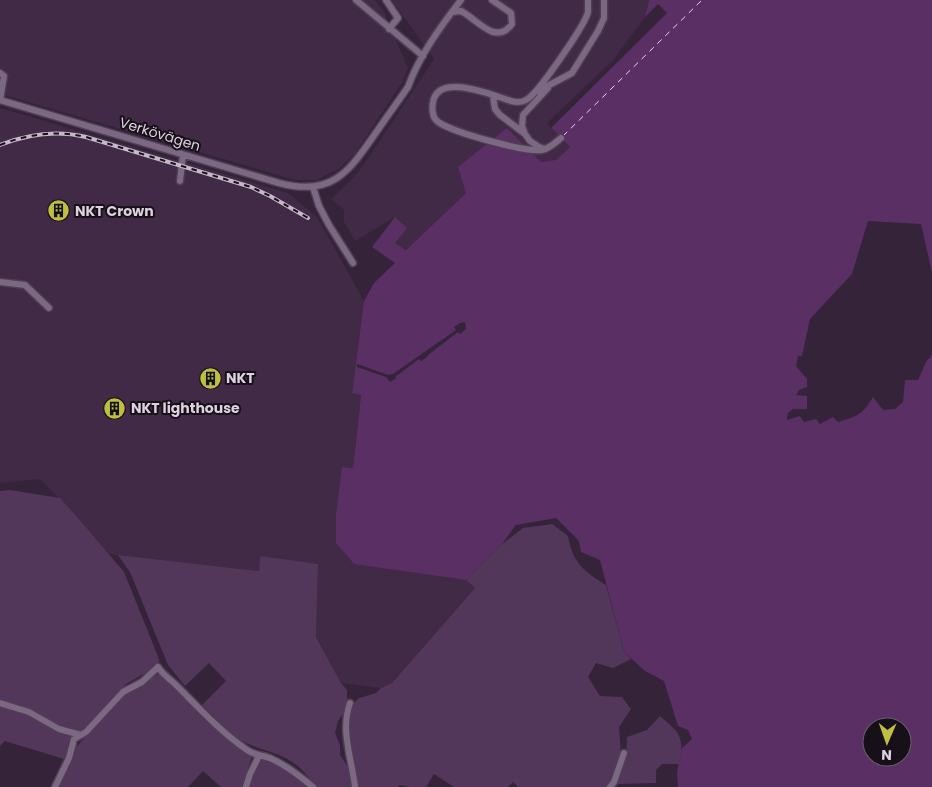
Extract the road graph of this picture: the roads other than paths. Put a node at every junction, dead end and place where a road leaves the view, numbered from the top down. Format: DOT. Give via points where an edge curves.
graph roads {
  1 [pos="356,0"];
  2 [pos="386,0"];
  3 [pos="461,0"];
  4 [pos="492,0"];
  5 [pos="588,0"];
  6 [pos="604,0"];
  7 [pos="452,12"];
  8 [pos="389,29"];
  9 [pos="423,56"];
  10 [pos="0,73"];
  11 [pos="551,84"];
  12 [pos="534,93"];
  13 [pos="492,96"];
  14 [pos="0,100"];
  15 [pos="525,134"];
  16 [pos="561,138"];
  17 [pos="546,149"];
  18 [pos="183,155"];
  19 [pos="180,181"];
  20 [pos="313,187"];
  21 [pos="353,263"];
  22 [pos="0,282"];
  23 [pos="49,308"];
  24 [pos="0,703"];
  25 [pos="350,703"];
  26 [pos="81,735"];
  27 [pos="624,753"];
  28 [pos="259,756"];
  29 [pos="55,787"];
  30 [pos="246,787"];
  31 [pos="313,787"];
  32 [pos="354,787"];
  33 [pos="610,787"];
  1 -- 8 [label="street"];
  2 -- 8 [label="street" via="398,18"];
  3 -- 7 [label="street, Verkövägen"];
  4 -- 7 [label="street" via="511,13 512,24 502,34 492,32 461,10"];
  5 -- 12 [label="street" via="583,22"];
  6 -- 11 [label="street" via="604,18 572,73"];
  7 -- 9 [label="street, Verkövägen"];
  8 -- 9 [label="street"];
  9 -- 20 [label="street, Verkövägen" via="408,87 353,165 330,182"];
  10 -- 14 [label="street" via="4,76 4,83"];
  11 -- 12 [label="street"];
  11 -- 15 [label="street" via="523,115"];
  12 -- 13 [label="street" via="519,102"];
  13 -- 15 [label="street" via="500,115"];
  13 -- 17 [label="street" via="449,86 440,89 435,96 433,112 436,120 467,134 531,150"];
  14 -- 18 [label="street, Verkövägen"];
  15 -- 17 [label="street" via="534,144"];
  16 -- 17 [label="street"];
  18 -- 19 [label="street"];
  18 -- 20 [label="street, Verkövägen" via="292,187"];
  20 -- 21 [label="street" via="319,206"];
  22 -- 23 [label="street" via="25,285"];
  24 -- 26 [label="street"];
  25 -- 32 [label="street" via="345,730"];
  26 -- 28 [label="street" via="123,692 142,682 158,667 202,712 248,751"];
  26 -- 29 [label="street" via="74,739"];
  27 -- 33 [label="street"];
  28 -- 30 [label="street"];
  28 -- 31 [label="street" via="270,758 298,774"];
}
